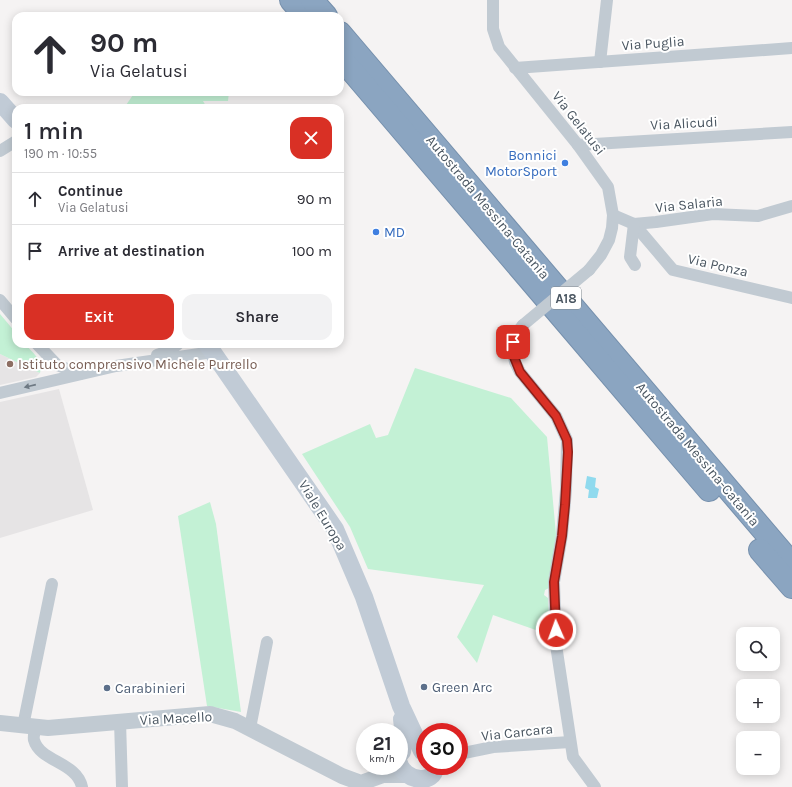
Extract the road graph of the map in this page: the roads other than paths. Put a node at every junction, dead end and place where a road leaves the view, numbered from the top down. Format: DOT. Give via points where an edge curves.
graph roads {
  1 [pos="292,0"];
  2 [pos="302,0"];
  3 [pos="312,0"];
  4 [pos="493,0"];
  5 [pos="607,0"];
  6 [pos="302,12"];
  7 [pos="312,12"];
  8 [pos="322,12"];
  9 [pos="344,38"];
  10 [pos="792,48"];
  11 [pos="344,50"];
  12 [pos="344,62"];
  13 [pos="600,62"];
  14 [pos="515,68"];
  15 [pos="0,102"];
  16 [pos="12,116"];
  17 [pos="792,132"];
  18 [pos="12,143"];
  19 [pos="578,145"];
  20 [pos="0,151"];
  21 [pos="792,206"];
  22 [pos="614,215"];
  23 [pos="634,224"];
  24 [pos="635,265"];
  25 [pos="792,298"];
  26 [pos="0,300"];
  27 [pos="12,314"];
  28 [pos="173,348"];
  29 [pos="210,348"];
  30 [pos="41,349"];
  31 [pos="137,364"];
  32 [pos="82,374"];
  33 [pos="47,382"];
  34 [pos="0,393"];
  35 [pos="792,564"];
  36 [pos="792,570"];
  37 [pos="52,584"];
  38 [pos="792,588"];
  39 [pos="267,642"];
  40 [pos="401,706"];
  41 [pos="120,721"];
  42 [pos="0,723"];
  43 [pos="403,723"];
  44 [pos="29,727"];
  45 [pos="250,728"];
  46 [pos="416,736"];
  47 [pos="570,742"];
  48 [pos="416,750"];
  49 [pos="468,753"];
  50 [pos="408,755"];
  51 [pos="408,768"];
  52 [pos="378,775"];
  53 [pos="416,775"];
  54 [pos="417,775"];
  55 [pos="433,775"];
  56 [pos="359,785"];
  57 [pos="82,787"];
  58 [pos="122,787"];
  59 [pos="595,787"];
  1 -- 6 [label="highway"];
  2 -- 7 [label="highway"];
  3 -- 8 [label="highway"];
  4 -- 14 [label="street, Via Gelatusi" via="493,29 499,47"];
  5 -- 13 [label="street"];
  9 -- 35 [label="highway, Autostrada Messina-Catania / A18"];
  10 -- 13 [label="street, Via Puglia"];
  11 -- 36 [label="highway" via="700,468"];
  12 -- 38 [label="highway, Autostrada Messina-Catania / A18"];
  13 -- 14 [label="street, Via Puglia"];
  14 -- 19 [label="street, Via Gelatusi"];
  15 -- 16 [label="main road"];
  17 -- 19 [label="street, Via Alicudi"];
  18 -- 20 [label="street"];
  19 -- 22 [label="street, Via Gelatusi" via="608,187"];
  21 -- 23 [label="street, Via Salaria" via="758,216 713,214"];
  22 -- 23 [label="street"];
  22 -- 47 [label="street, Via Gelatusi, bridge" via="609,240 601,255 589,270 523,325 516,334 512,352 520,372 563,428 568,452 562,536 554,582 556,645"];
  23 -- 24 [label="street" via="630,257"];
  23 -- 25 [label="street, Via Ponza" via="673,270"];
  26 -- 27 [label="street"];
  28 -- 31 [label="street"];
  29 -- 31 [label="street"];
  29 -- 40 [label="main road, Viale Europa" via="335,529 364,597"];
  30 -- 32 [label="street" via="57,365"];
  30 -- 33 [label="street" via="50,367"];
  31 -- 32 [label="street"];
  32 -- 33 [label="street"];
  33 -- 34 [label="street, one-way"];
  37 -- 44 [label="street"];
  39 -- 45 [label="street"];
  40 -- 43 [label="main road"];
  40 -- 46 [label="main road"];
  41 -- 44 [label="street, Via Macello" via="48,728"];
  41 -- 45 [label="street, Via Macello" via="210,714"];
  41 -- 58 [label="street"];
  42 -- 44 [label="street, Via Macello"];
  44 -- 57 [label="street" via="41,750 75,773"];
  45 -- 56 [label="street, Via Macello"];
  47 -- 49 [label="street, Via Carcara" via="493,747"];
  47 -- 59 [label="street" via="573,757"];
  48 -- 50 [label="main road" via="410,748"];
  51 -- 53 [label="main road"];
  52 -- 56 [label="street, Via Macello"];
  54 -- 55 [label="main road" via="423,780"];
}
